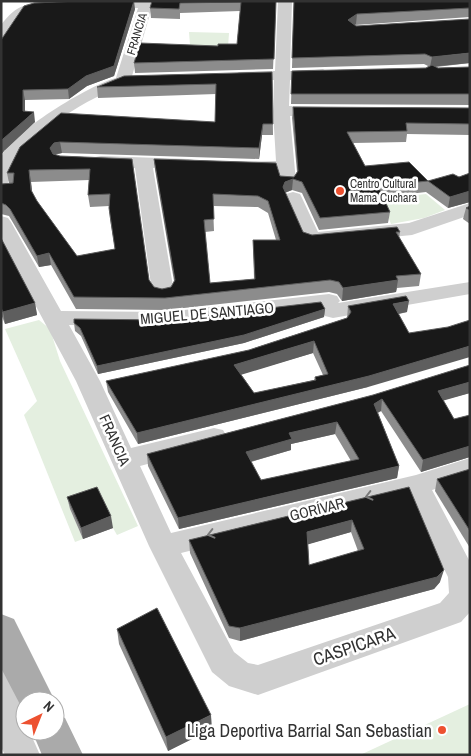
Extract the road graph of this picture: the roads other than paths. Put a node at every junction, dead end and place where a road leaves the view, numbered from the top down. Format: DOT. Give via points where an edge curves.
graph roads {
  1 [pos="220,1"];
  2 [pos="285,1"];
  3 [pos="146,4"];
  4 [pos="85,5"];
  5 [pos="66,6"];
  6 [pos="1,36"];
  7 [pos="338,74"];
  8 [pos="281,75"];
  9 [pos="225,77"];
  10 [pos="281,111"];
  11 [pos="338,112"];
  12 [pos="80,161"];
  13 [pos="143,162"];
  14 [pos="201,164"];
  15 [pos="230,165"];
  16 [pos="1,180"];
  17 [pos="288,183"];
  18 [pos="470,209"];
  19 [pos="1,222"];
  20 [pos="468,288"];
  21 [pos="163,292"];
  22 [pos="55,318"];
  23 [pos="240,430"];
  24 [pos="124,460"];
  25 [pos="470,468"];
  26 [pos="416,485"];
  27 [pos="163,546"];
  28 [pos="1,630"];
  29 [pos="223,662"];
  30 [pos="1,678"];
  31 [pos="31,691"];
  32 [pos="15,705"];
  33 [pos="1,712"];
  34 [pos="34,741"];
  35 [pos="56,741"];
  36 [pos="23,755"];
  37 [pos="41,755"];
  38 [pos="63,755"];
  1 -- 3 [label="street"];
  2 -- 8 [label="street"];
  3 -- 4 [label="street"];
  3 -- 16 [label="street, FRANCIA" via="131,80 94,90 41,129 12,155"];
  5 -- 6 [label="street" via="34,6 19,11"];
  7 -- 8 [label="street"];
  8 -- 9 [label="street"];
  8 -- 10 [label="street"];
  10 -- 11 [label="street"];
  10 -- 17 [label="street"];
  12 -- 13 [label="street"];
  13 -- 14 [label="street"];
  13 -- 21 [label="street"];
  15 -- 17 [label="street"];
  17 -- 18 [label="street" via="311,239 412,229"];
  19 -- 22 [label="street, FRANCIA"];
  20 -- 22 [label="street, MIGUEL DE SANTIAGO" via="330,316"];
  22 -- 24 [label="street, FRANCIA" via="100,384"];
  23 -- 24 [label="street"];
  24 -- 27 [label="street, FRANCIA"];
  25 -- 26 [label="street, GORÍVAR"];
  26 -- 27 [label="street, GORÍVAR, one-way"];
  26 -- 29 [label="street, CASPICARA" via="463,577 464,597 450,613 258,680 240,676"];
  27 -- 29 [label="street, FRANCIA"];
  28 -- 31 [label="main road"];
  30 -- 32 [label="street"];
  33 -- 36 [label="street"];
  34 -- 37 [label="street"];
  35 -- 38 [label="main road"];
}
